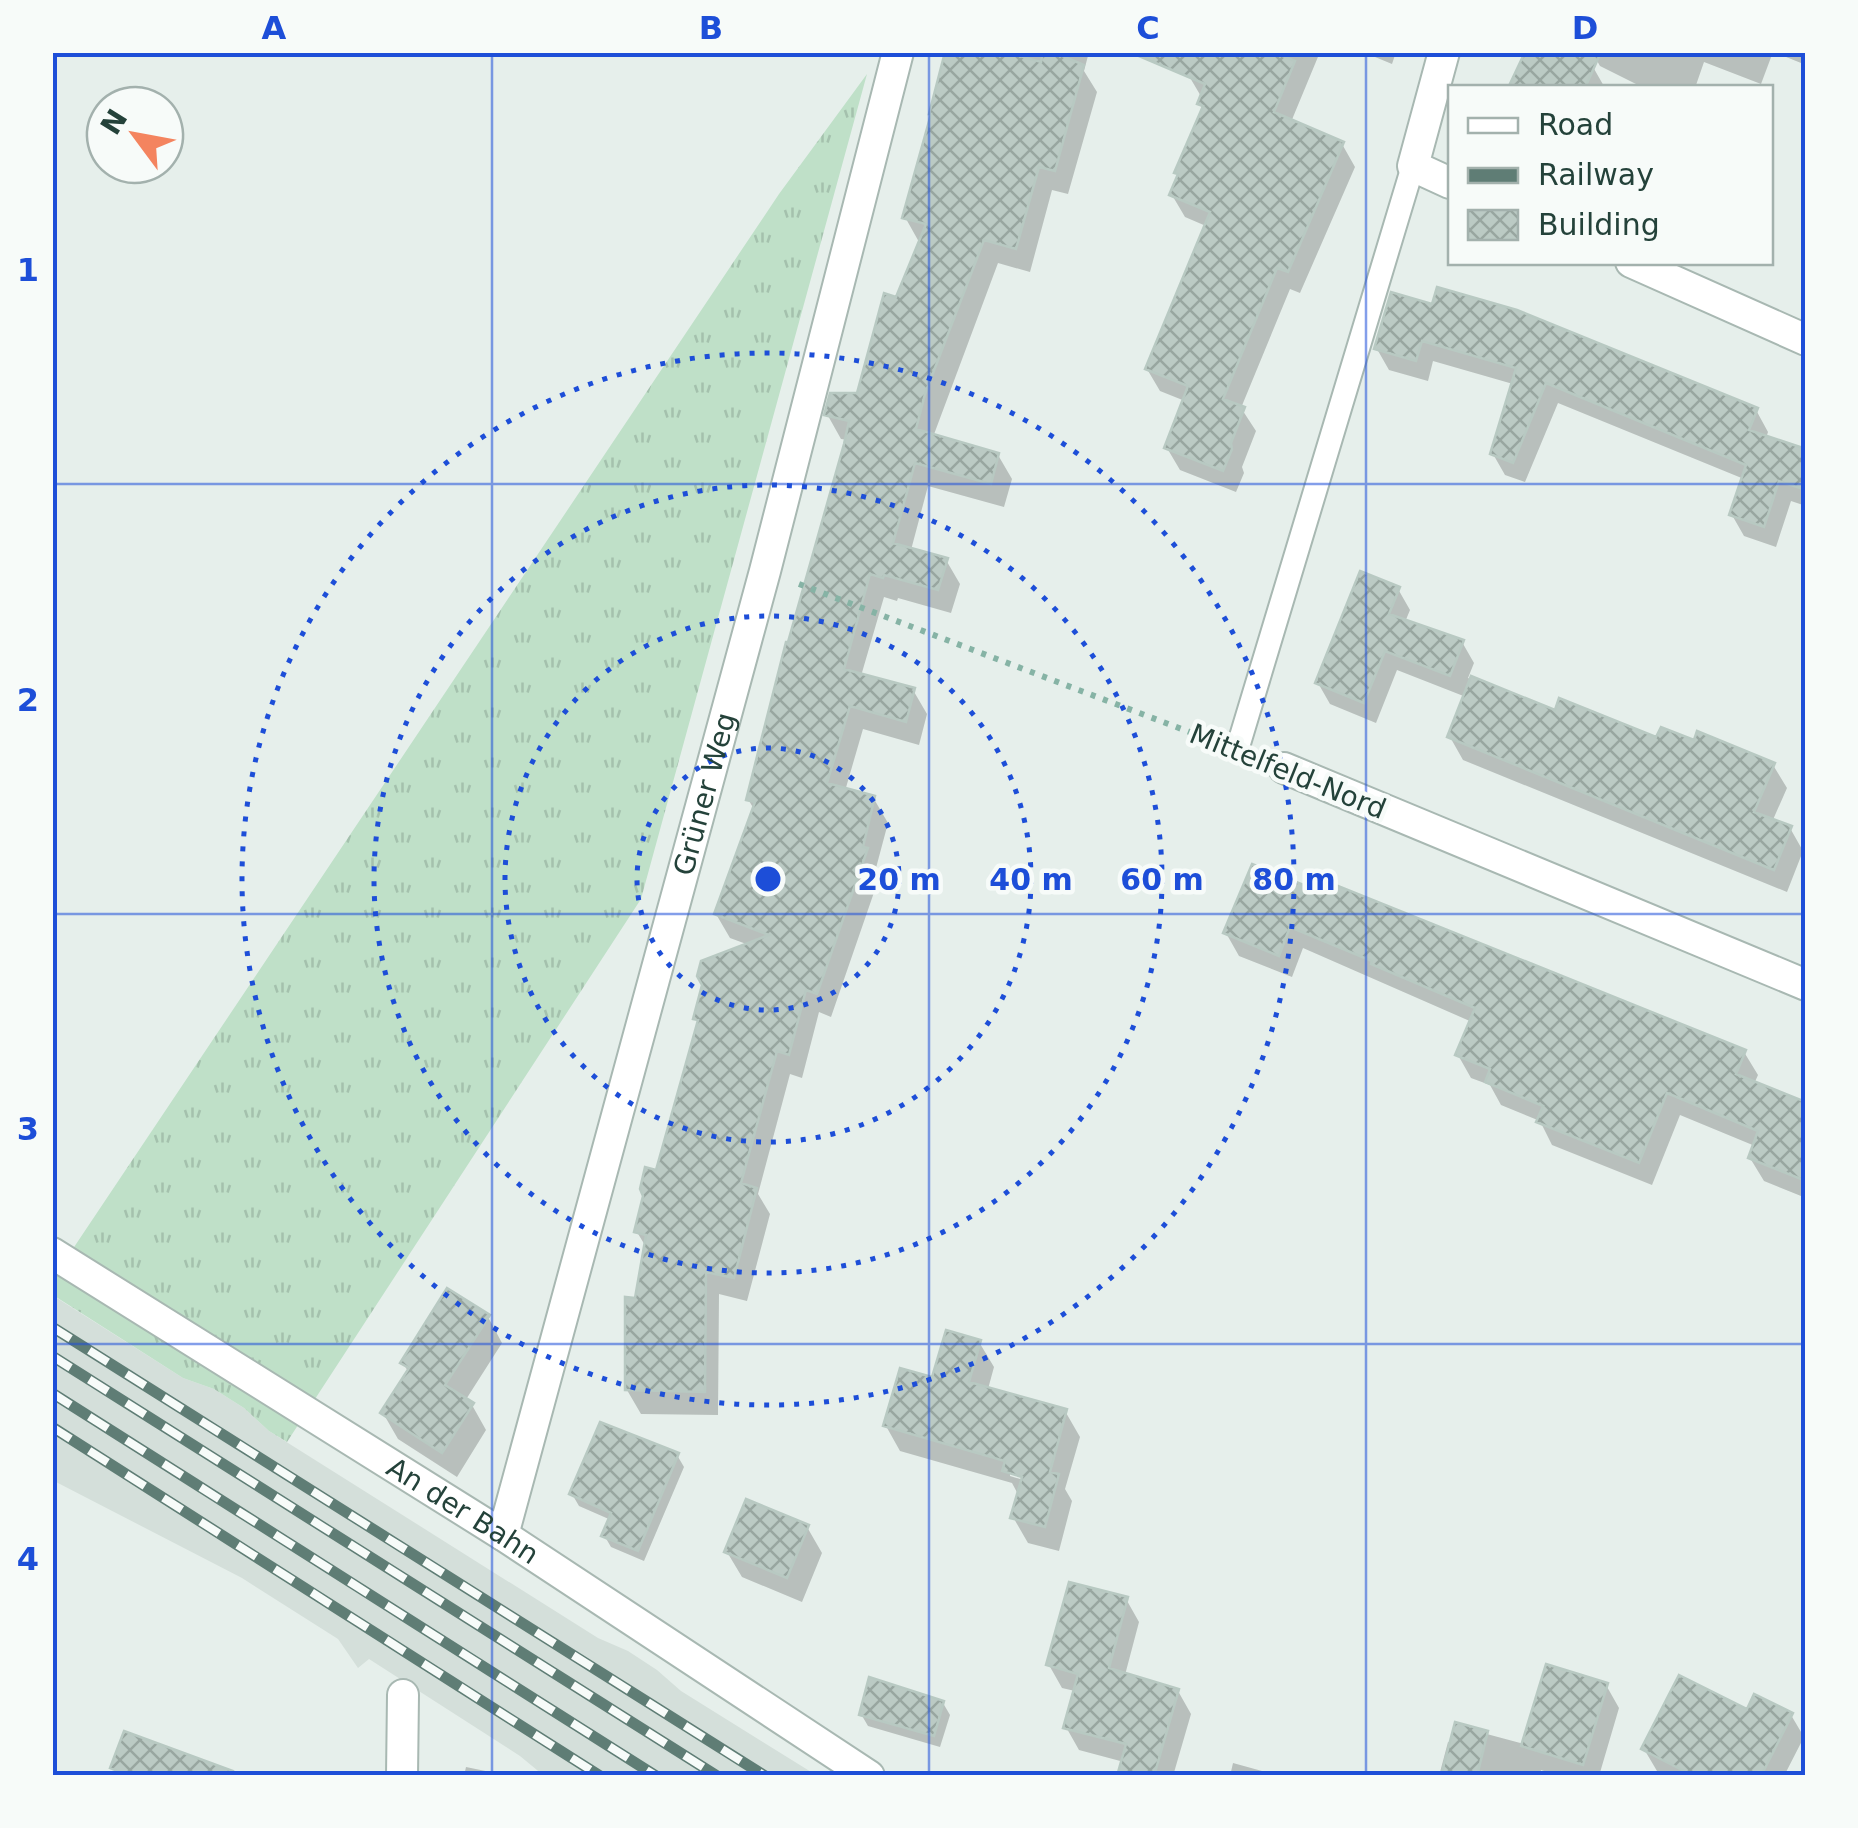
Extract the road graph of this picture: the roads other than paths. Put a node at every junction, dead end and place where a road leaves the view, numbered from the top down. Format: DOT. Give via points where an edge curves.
graph roads {
  1 [pos="898,52"];
  2 [pos="1444,52"];
  3 [pos="1413,166"];
  4 [pos="1448,181"];
  5 [pos="1638,265"];
  6 [pos="1804,335"];
  7 [pos="1237,750"];
  8 [pos="1284,768"];
  9 [pos="1806,985"];
  10 [pos="52,1253"];
  11 [pos="504,1535"];
  12 [pos="403,1696"];
  13 [pos="402,1776"];
  14 [pos="869,1776"];
  1 -- 11 [label="street, Grüner Weg"];
  2 -- 3 [label="street"];
  3 -- 4 [label="street"];
  3 -- 7 [label="lane"];
  5 -- 6 [label="street"];
  8 -- 9 [label="street, Mittelfeld-Nord"];
  10 -- 11 [label="street, An der Bahn"];
  11 -- 14 [label="street, An der Bahn"];
  12 -- 13 [label="street"];
}
